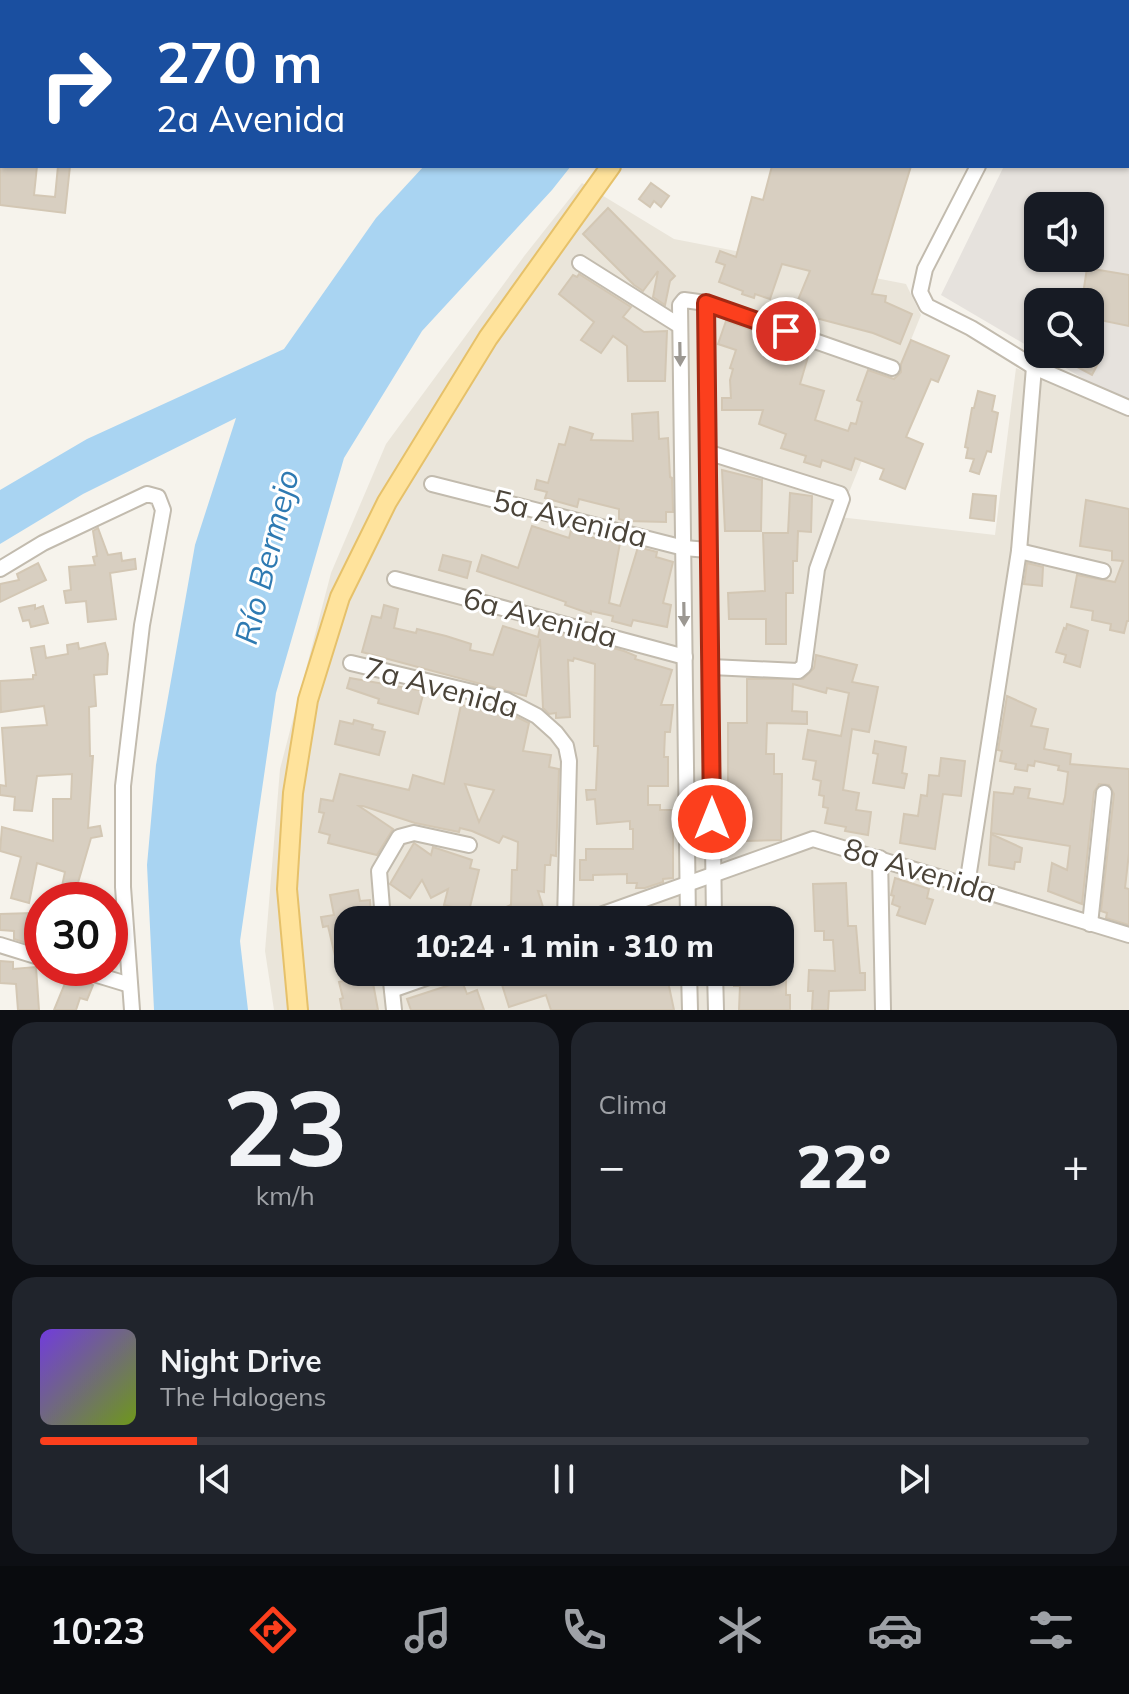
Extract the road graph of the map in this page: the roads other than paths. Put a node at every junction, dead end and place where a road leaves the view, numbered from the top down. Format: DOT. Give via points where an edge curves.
graph roads {
  1 [pos="610,168"];
  2 [pos="977,168"];
  3 [pos="580,263"];
  4 [pos="706,303"];
  5 [pos="680,326"];
  6 [pos="1024,361"];
  7 [pos="892,368"];
  8 [pos="1034,368"];
  9 [pos="1036,368"];
  10 [pos="1129,408"];
  11 [pos="707,452"];
  12 [pos="432,484"];
  13 [pos="684,548"];
  14 [pos="708,550"];
  15 [pos="1019,551"];
  16 [pos="0,569"];
  17 [pos="1103,571"];
  18 [pos="395,579"];
  19 [pos="685,657"];
  20 [pos="351,663"];
  21 [pos="711,667"];
  22 [pos="712,707"];
  23 [pos="687,708"];
  24 [pos="1104,793"];
  25 [pos="469,845"];
  26 [pos="880,858"];
  27 [pos="712,875"];
  28 [pos="687,883"];
  29 [pos="967,885"];
  30 [pos="382,906"];
  31 [pos="565,906"];
  32 [pos="624,906"];
  33 [pos="688,906"];
  34 [pos="713,906"];
  35 [pos="1090,924"];
  36 [pos="1129,935"];
  37 [pos="0,945"];
  38 [pos="24,952"];
  39 [pos="130,985"];
  40 [pos="392,986"];
  41 [pos="403,986"];
  42 [pos="689,986"];
  43 [pos="715,986"];
  44 [pos="392,990"];
  45 [pos="132,1010"];
  46 [pos="298,1010"];
  47 [pos="394,1010"];
  48 [pos="690,1010"];
  49 [pos="716,1010"];
  50 [pos="883,1010"];
  1 -- 46 [label="main road" via="488,338 387,502 340,597 308,700 293,793 287,889"];
  2 -- 6 [label="street" via="925,269 920,292 927,306"];
  3 -- 5 [label="street"];
  4 -- 5 [label="street" via="684,300"];
  4 -- 7 [label="street"];
  4 -- 11 [label="street"];
  5 -- 13 [label="street, one-way"];
  8 -- 15 [label="street"];
  9 -- 10 [label="street"];
  11 -- 14 [label="street"];
  11 -- 21 [label="street" via="840,494 842,499 817,569 804,666 798,671"];
  12 -- 13 [label="street, 5a Avenida"];
  13 -- 14 [label="street, 5a Avenida"];
  13 -- 19 [label="street, one-way"];
  14 -- 21 [label="street"];
  15 -- 17 [label="street"];
  15 -- 29 [label="street"];
  16 -- 39 [label="street" via="147,494 158,497 163,510 142,625 123,786"];
  18 -- 19 [label="street, 6a Avenida"];
  19 -- 23 [label="street"];
  20 -- 31 [label="street, 7a Avenida" via="506,700 556,733 569,761"];
  21 -- 22 [label="street"];
  22 -- 23 [label="street"];
  22 -- 27 [label="street"];
  23 -- 28 [label="street"];
  24 -- 35 [label="street"];
  25 -- 30 [label="street" via="414,833 399,837 379,871"];
  26 -- 27 [label="street, 8a Avenida" via="813,839"];
  26 -- 29 [label="street, 8a Avenida"];
  26 -- 50 [label="street"];
  27 -- 28 [label="street, 8a Avenida"];
  27 -- 34 [label="street"];
  28 -- 32 [label="street"];
  28 -- 33 [label="street"];
  29 -- 35 [label="street, 8a Avenida"];
  35 -- 36 [label="street, 8a Avenida"];
  37 -- 38 [label="street"];
  39 -- 45 [label="street"];
  40 -- 44 [label="street"];
  41 -- 44 [label="street"];
  42 -- 48 [label="street"];
  43 -- 49 [label="street"];
  44 -- 47 [label="street"];
}
